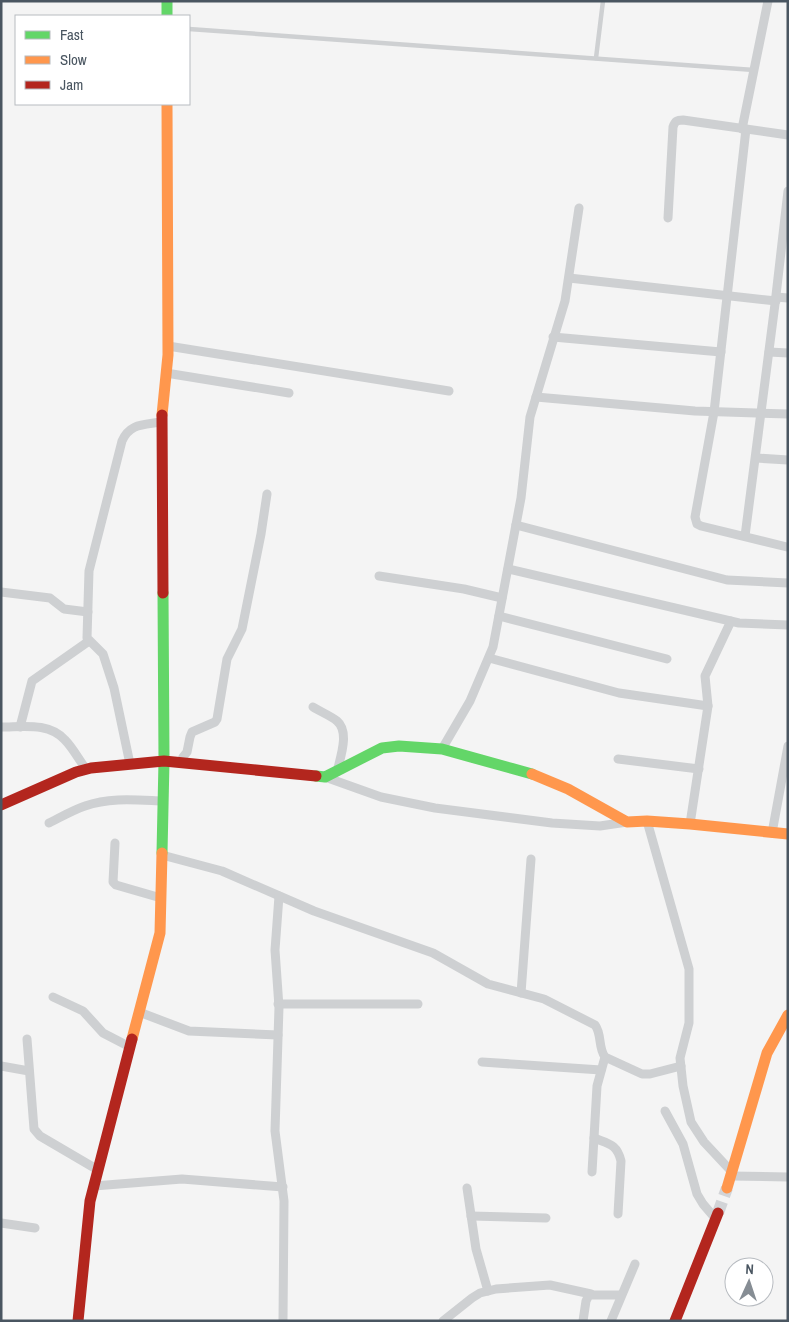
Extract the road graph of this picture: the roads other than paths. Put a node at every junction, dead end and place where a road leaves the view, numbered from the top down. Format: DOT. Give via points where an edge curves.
graph roads {
  1 [pos="167,1"];
  2 [pos="603,1"];
  3 [pos="768,1"];
  4 [pos="167,15"];
  5 [pos="190,29"];
  6 [pos="596,58"];
  7 [pos="754,70"];
  8 [pos="167,105"];
  9 [pos="744,129"];
  10 [pos="788,135"];
  11 [pos="788,191"];
  12 [pos="579,208"];
  13 [pos="668,218"];
  14 [pos="569,278"];
  15 [pos="727,295"];
  16 [pos="788,298"];
  17 [pos="776,299"];
  18 [pos="553,337"];
  19 [pos="168,346"];
  20 [pos="721,352"];
  21 [pos="769,352"];
  22 [pos="788,353"];
  23 [pos="166,373"];
  24 [pos="449,392"];
  25 [pos="289,393"];
  26 [pos="536,397"];
  27 [pos="714,412"];
  28 [pos="762,413"];
  29 [pos="788,414"];
  30 [pos="161,422"];
  31 [pos="756,458"];
  32 [pos="788,460"];
  33 [pos="267,494"];
  34 [pos="516,525"];
  35 [pos="745,536"];
  36 [pos="787,546"];
  37 [pos="508,570"];
  38 [pos="379,576"];
  39 [pos="788,583"];
  40 [pos="1,592"];
  41 [pos="502,598"];
  42 [pos="88,612"];
  43 [pos="499,616"];
  44 [pos="731,621"];
  45 [pos="788,625"];
  46 [pos="89,641"];
  47 [pos="490,658"];
  48 [pos="667,659"];
  49 [pos="708,706"];
  50 [pos="313,707"];
  51 [pos="1,726"];
  52 [pos="20,727"];
  53 [pos="788,746"];
  54 [pos="442,749"];
  55 [pos="618,760"];
  56 [pos="164,761"];
  57 [pos="181,763"];
  58 [pos="130,764"];
  59 [pos="86,769"];
  60 [pos="699,769"];
  61 [pos="337,772"];
  62 [pos="325,777"];
  63 [pos="163,801"];
  64 [pos="1,805"];
  65 [pos="647,821"];
  66 [pos="627,822"];
  67 [pos="49,823"];
  68 [pos="690,824"];
  69 [pos="772,833"];
  70 [pos="788,834"];
  71 [pos="115,843"];
  72 [pos="162,856"];
  73 [pos="531,859"];
  74 [pos="279,896"];
  75 [pos="161,898"];
  76 [pos="521,993"];
  77 [pos="53,998"];
  78 [pos="278,1004"];
  79 [pos="418,1004"];
  80 [pos="139,1012"];
  81 [pos="788,1015"];
  82 [pos="278,1035"];
  83 [pos="26,1039"];
  84 [pos="130,1047"];
  85 [pos="605,1057"];
  86 [pos="482,1062"];
  87 [pos="1,1066"];
  88 [pos="681,1066"];
  89 [pos="601,1070"];
  90 [pos="29,1071"];
  91 [pos="665,1112"];
  92 [pos="594,1138"];
  93 [pos="98,1170"];
  94 [pos="592,1172"];
  95 [pos="731,1174"];
  96 [pos="788,1176"];
  97 [pos="94,1186"];
  98 [pos="283,1187"];
  99 [pos="467,1188"];
  100 [pos="726,1188"];
  101 [pos="618,1214"];
  102 [pos="716,1215"];
  103 [pos="471,1216"];
  104 [pos="546,1218"];
  105 [pos="1,1224"];
  106 [pos="35,1228"];
  107 [pos="635,1264"];
  108 [pos="488,1290"];
  109 [pos="592,1294"];
  110 [pos="622,1295"];
  111 [pos="78,1321"];
  112 [pos="284,1321"];
  113 [pos="443,1321"];
  114 [pos="583,1321"];
  115 [pos="610,1321"];
  116 [pos="675,1321"];
  1 -- 4 [label="main road"];
  2 -- 6 [label="lane"];
  3 -- 7 [label="street"];
  5 -- 6 [label="lane"];
  6 -- 7 [label="lane"];
  7 -- 9 [label="street"];
  8 -- 19 [label="main road"];
  9 -- 10 [label="street"];
  9 -- 13 [label="street" via="683,120 674,122"];
  9 -- 15 [label="street"];
  11 -- 17 [label="street"];
  12 -- 14 [label="street"];
  14 -- 15 [label="street"];
  14 -- 18 [label="street"];
  15 -- 17 [label="street"];
  15 -- 20 [label="street"];
  16 -- 17 [label="street"];
  17 -- 21 [label="street"];
  18 -- 20 [label="street"];
  18 -- 26 [label="street"];
  19 -- 23 [label="main road"];
  19 -- 24 [label="street"];
  20 -- 27 [label="street"];
  21 -- 22 [label="street"];
  21 -- 28 [label="street"];
  23 -- 25 [label="street"];
  23 -- 30 [label="main road"];
  26 -- 27 [label="street"];
  26 -- 34 [label="street" via="528,429"];
  27 -- 28 [label="street"];
  27 -- 35 [label="street" via="695,521 700,526"];
  28 -- 29 [label="street"];
  28 -- 31 [label="street"];
  30 -- 42 [label="street" via="136,426 122,441 90,566"];
  30 -- 56 [label="main road"];
  31 -- 32 [label="street"];
  31 -- 35 [label="street"];
  33 -- 57 [label="street" via="242,629 227,659 217,719 192,732"];
  34 -- 37 [label="street"];
  34 -- 39 [label="street" via="727,580"];
  35 -- 36 [label="street"];
  37 -- 41 [label="street"];
  37 -- 44 [label="street"];
  38 -- 41 [label="street"];
  40 -- 42 [label="street" via="50,598 64,609"];
  41 -- 43 [label="street"];
  42 -- 46 [label="street"];
  43 -- 47 [label="street"];
  43 -- 48 [label="street"];
  44 -- 45 [label="street"];
  44 -- 49 [label="street" via="705,676"];
  46 -- 52 [label="street" via="32,681"];
  46 -- 58 [label="street" via="103,654 114,688"];
  47 -- 49 [label="street" via="619,694"];
  47 -- 54 [label="street"];
  49 -- 60 [label="street"];
  50 -- 61 [label="street" via="342,726 344,734"];
  51 -- 52 [label="street"];
  52 -- 59 [label="street" via="49,729 58,733"];
  53 -- 69 [label="street"];
  54 -- 61 [label="main road" via="382,748"];
  54 -- 66 [label="main road" via="534,775 568,789"];
  55 -- 60 [label="street"];
  56 -- 57 [label="main road"];
  56 -- 58 [label="main road"];
  56 -- 63 [label="main road"];
  57 -- 62 [label="main road"];
  58 -- 59 [label="main road"];
  59 -- 64 [label="main road"];
  60 -- 68 [label="street"];
  61 -- 62 [label="main road"];
  62 -- 66 [label="street" via="381,797 435,808 562,824 600,826"];
  63 -- 67 [label="street" via="123,799 103,802 85,806"];
  63 -- 72 [label="main road"];
  65 -- 66 [label="main road"];
  65 -- 68 [label="main road"];
  65 -- 88 [label="street" via="689,969 689,1022"];
  68 -- 69 [label="main road"];
  69 -- 70 [label="main road"];
  71 -- 75 [label="street" via="113,882"];
  72 -- 74 [label="street" via="222,871"];
  72 -- 75 [label="main road"];
  73 -- 76 [label="street"];
  74 -- 76 [label="street" via="433,953 488,984"];
  74 -- 78 [label="street" via="275,950"];
  75 -- 80 [label="main road" via="160,933"];
  76 -- 85 [label="street" via="550,1001 595,1025"];
  77 -- 84 [label="street" via="83,1010 103,1033"];
  78 -- 79 [label="street"];
  78 -- 82 [label="street"];
  80 -- 82 [label="street" via="189,1031"];
  80 -- 84 [label="main road"];
  81 -- 95 [label="main road" via="767,1053"];
  82 -- 98 [label="street" via="275,1140"];
  83 -- 90 [label="street"];
  84 -- 93 [label="main road"];
  85 -- 88 [label="street" via="642,1074"];
  85 -- 89 [label="street"];
  86 -- 89 [label="street"];
  87 -- 90 [label="street"];
  88 -- 95 [label="street" via="682,1086 691,1122"];
  89 -- 92 [label="street"];
  90 -- 93 [label="street" via="36,1133"];
  91 -- 102 [label="street" via="683,1144 697,1194"];
  92 -- 94 [label="street"];
  92 -- 101 [label="street" via="617,1148 620,1153"];
  93 -- 97 [label="main road"];
  95 -- 96 [label="street"];
  95 -- 100 [label="main road"];
  97 -- 98 [label="street" via="182,1179"];
  97 -- 111 [label="main road"];
  98 -- 112 [label="street"];
  99 -- 103 [label="street"];
  102 -- 116 [label="main road"];
  103 -- 104 [label="street"];
  103 -- 108 [label="street" via="476,1250"];
  105 -- 106 [label="street"];
  107 -- 110 [label="street"];
  108 -- 109 [label="street" via="540,1284"];
  108 -- 113 [label="street"];
  109 -- 110 [label="street"];
  109 -- 114 [label="street" via="587,1297"];
  110 -- 115 [label="street"];
}
